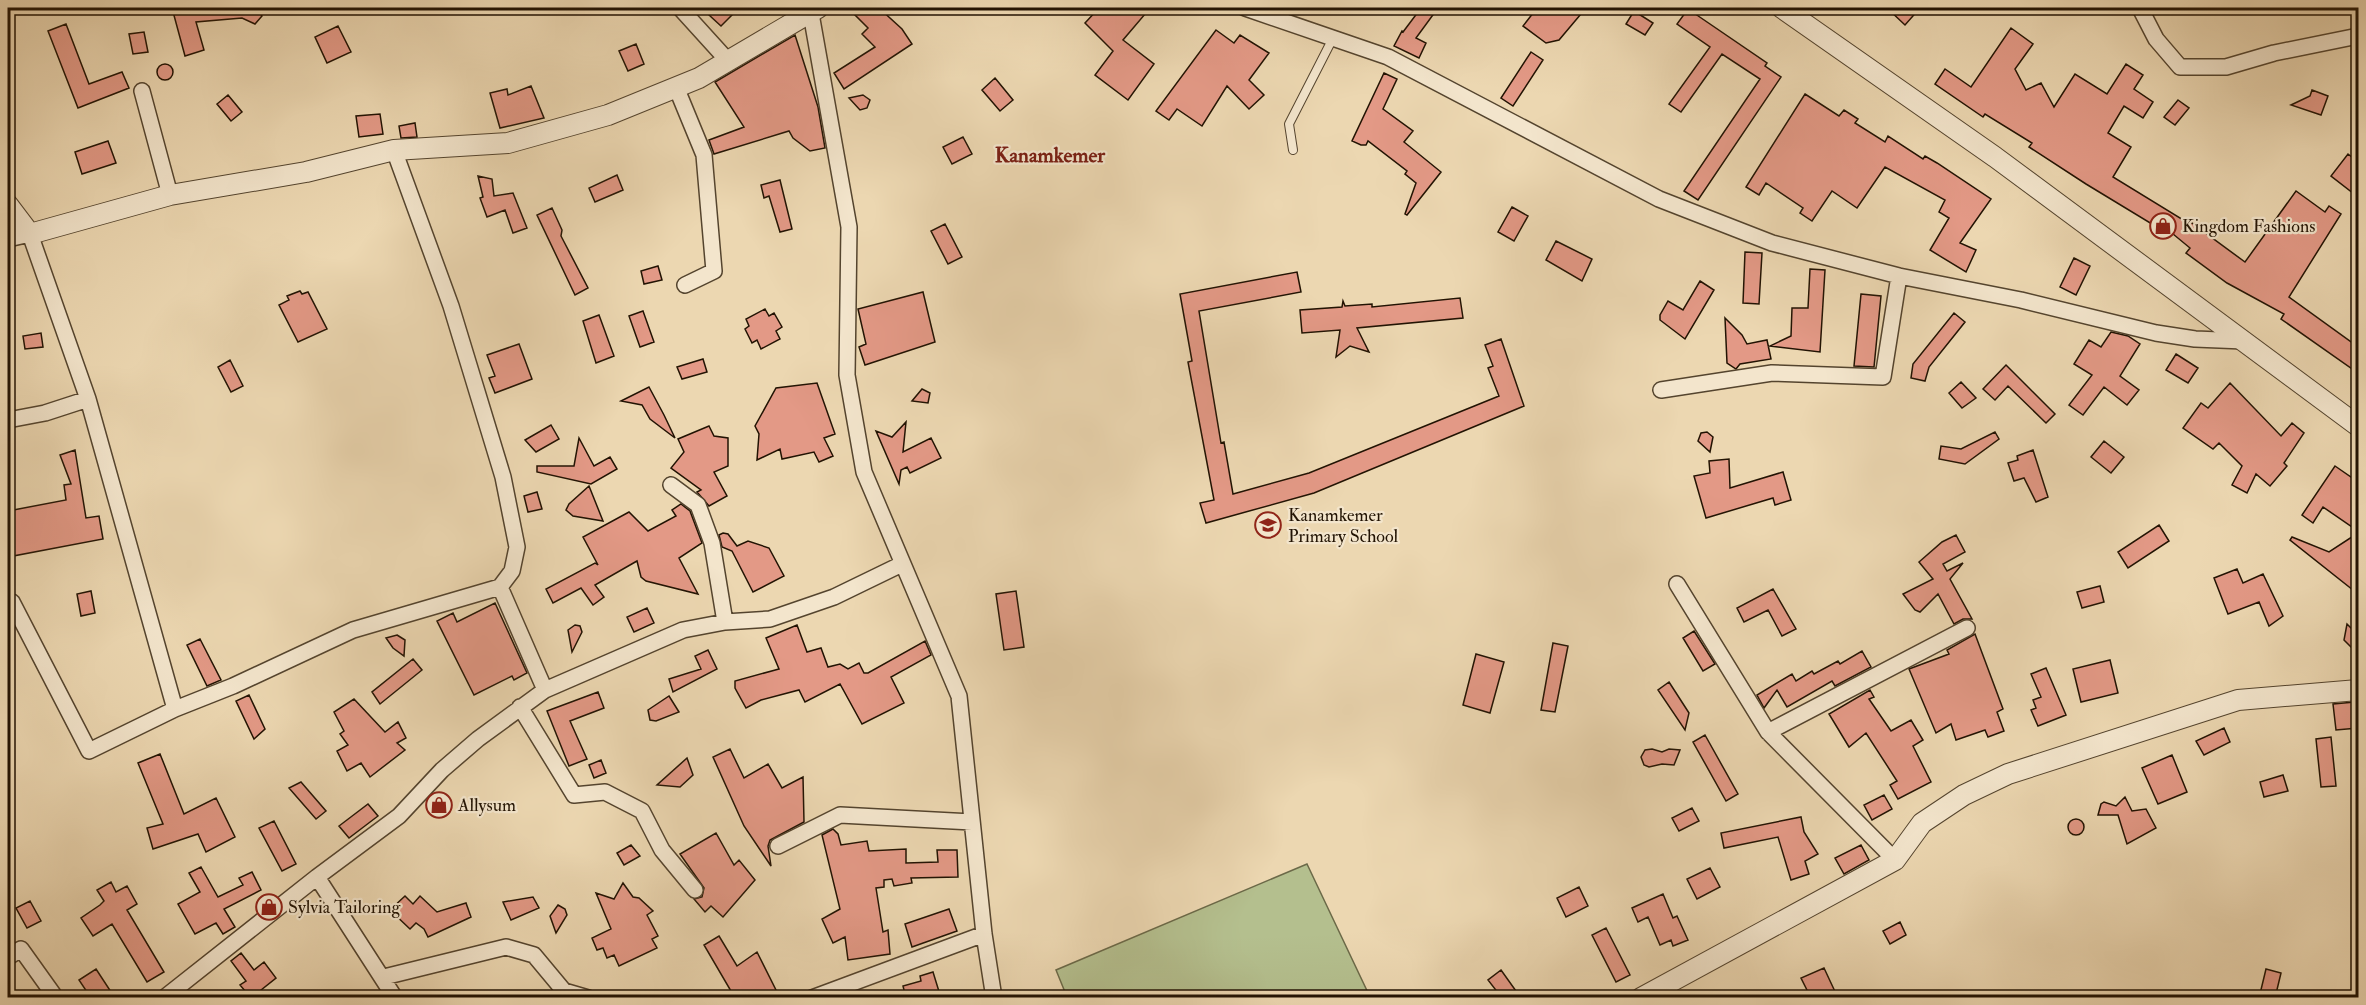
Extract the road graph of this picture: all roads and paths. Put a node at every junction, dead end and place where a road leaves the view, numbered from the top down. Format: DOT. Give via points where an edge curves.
graph roads {
  1 [pos="680,8"];
  2 [pos="1245,8"];
  3 [pos="1782,8"];
  4 [pos="2140,8"];
  5 [pos="814,9"];
  6 [pos="2358,36"];
  7 [pos="1334,37"];
  8 [pos="729,62"];
  9 [pos="676,87"];
  10 [pos="142,91"];
  11 [pos="394,150"];
  12 [pos="1293,150"];
  13 [pos="170,195"];
  14 [pos="8,205"];
  15 [pos="30,234"];
  16 [pos="8,239"];
  17 [pos="1899,276"];
  18 [pos="685,285"];
  19 [pos="2244,341"];
  20 [pos="1661,390"];
  21 [pos="88,399"];
  22 [pos="8,420"];
  23 [pos="2358,426"];
  24 [pos="672,485"];
  25 [pos="902,564"];
  26 [pos="1677,584"];
  27 [pos="500,587"];
  28 [pos="8,605"];
  29 [pos="725,622"];
  30 [pos="1967,628"];
  31 [pos="544,690"];
  32 [pos="2358,690"];
  33 [pos="520,707"];
  34 [pos="175,709"];
  35 [pos="1768,732"];
  36 [pos="972,822"];
  37 [pos="778,846"];
  38 [pos="1895,860"];
  39 [pos="316,876"];
  40 [pos="695,890"];
  41 [pos="984,934"];
  42 [pos="8,957"];
  43 [pos="384,977"];
  44 [pos="56,998"];
  45 [pos="164,998"];
  46 [pos="395,998"];
  47 [pos="588,998"];
  48 [pos="812,998"];
  49 [pos="994,998"];
  50 [pos="1641,998"];
  1 -- 8 [label="street"];
  2 -- 7 [label="street"];
  3 -- 19 [label="street" via="1995,157"];
  4 -- 6 [label="street" via="2156,39 2180,67 2226,67"];
  5 -- 8 [label="street"];
  5 -- 25 [label="street" via="849,227 847,375 864,472"];
  7 -- 12 [label="lane" via="1289,124"];
  7 -- 17 [label="street" via="1411,69 1659,199 1772,243"];
  8 -- 9 [label="street"];
  9 -- 11 [label="street" via="608,115 508,143"];
  9 -- 18 [label="street" via="704,155 714,271"];
  10 -- 13 [label="street"];
  11 -- 13 [label="street" via="306,172"];
  11 -- 27 [label="street" via="451,306 503,477 517,547 512,571"];
  13 -- 15 [label="street"];
  14 -- 15 [label="street"];
  15 -- 16 [label="street"];
  15 -- 21 [label="street"];
  17 -- 19 [label="street" via="2156,333"];
  17 -- 20 [label="street" via="1883,377 1772,372"];
  19 -- 23 [label="street"];
  21 -- 22 [label="street"];
  21 -- 34 [label="street"];
  24 -- 29 [label="street" via="698,505 712,543"];
  25 -- 29 [label="street" via="834,597 770,619"];
  25 -- 36 [label="street" via="958,696"];
  26 -- 35 [label="street"];
  27 -- 31 [label="street"];
  27 -- 34 [label="street" via="353,630"];
  28 -- 34 [label="street" via="12,603 89,751"];
  29 -- 31 [label="street" via="682,630"];
  30 -- 35 [label="street"];
  31 -- 33 [label="street"];
  32 -- 38 [label="street" via="2238,700 2008,774 1964,795 1922,822"];
  33 -- 39 [label="street" via="442,770 399,816"];
  33 -- 40 [label="street" via="574,795 605,792 642,811 662,850"];
  35 -- 38 [label="street"];
  36 -- 37 [label="street" via="840,815"];
  36 -- 41 [label="street"];
  38 -- 50 [label="street"];
  39 -- 43 [label="street"];
  39 -- 45 [label="street"];
  41 -- 48 [label="street"];
  41 -- 49 [label="street"];
  42 -- 44 [label="street" via="21,949"];
  43 -- 46 [label="street"];
  43 -- 47 [label="street" via="506,947 534,954 564,991"];
}
